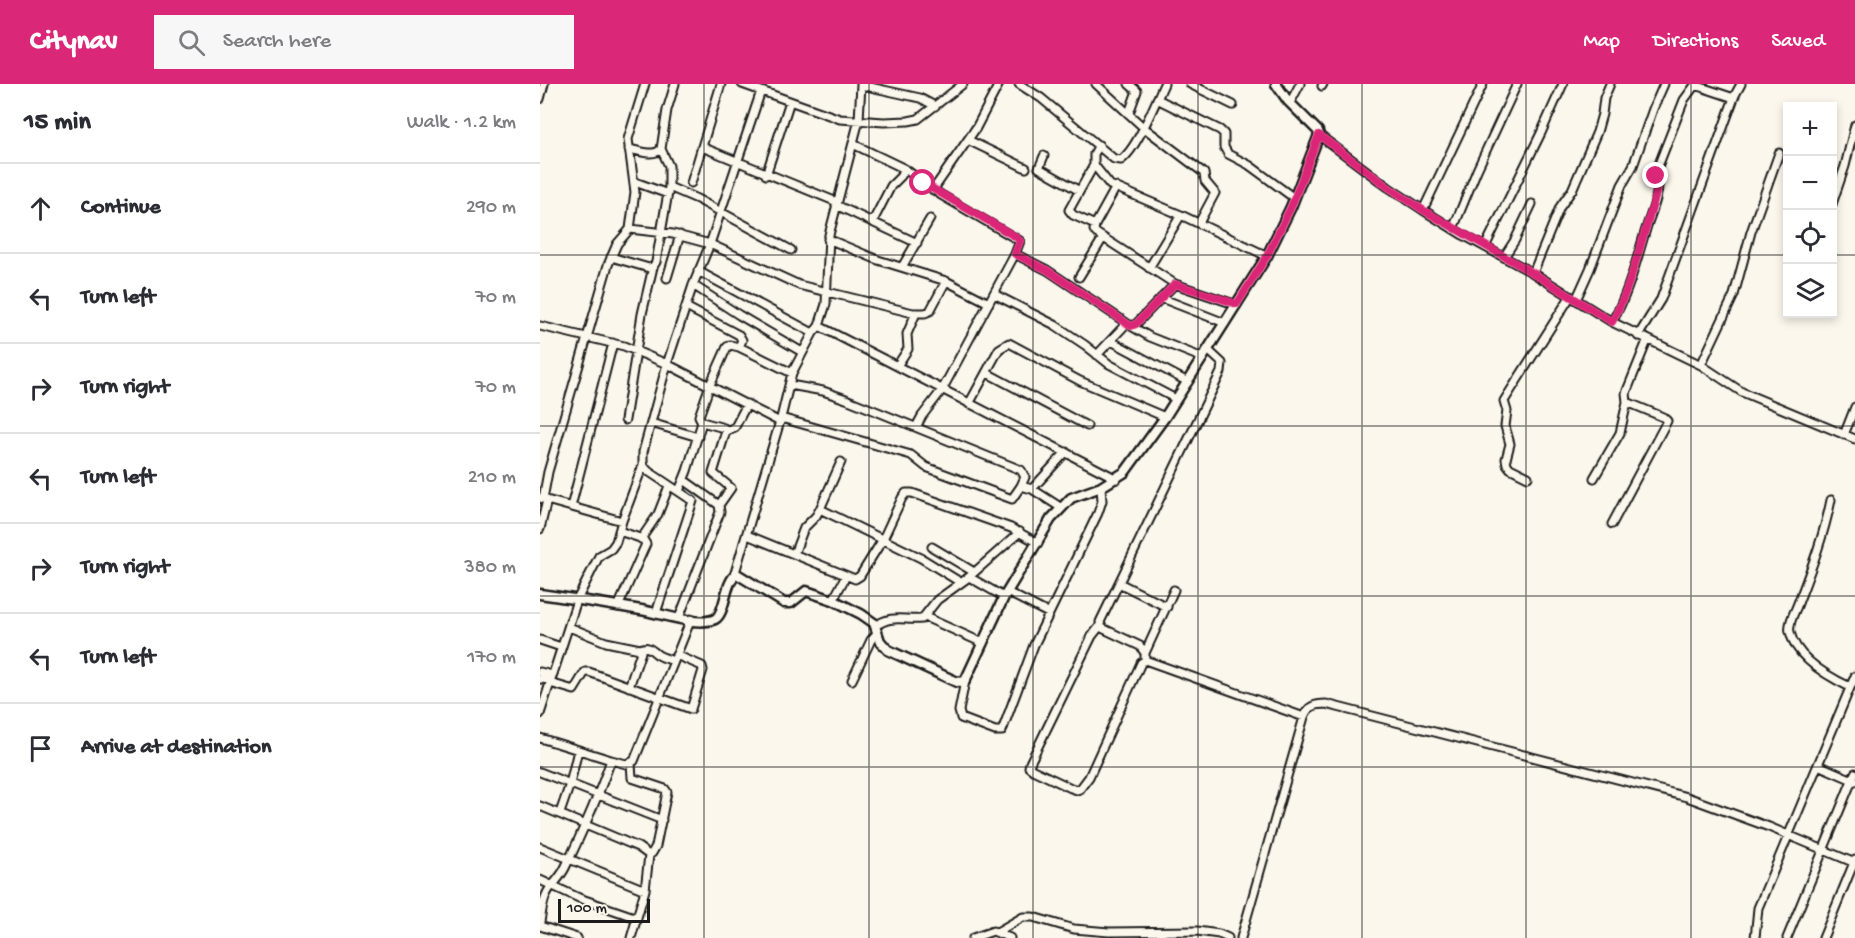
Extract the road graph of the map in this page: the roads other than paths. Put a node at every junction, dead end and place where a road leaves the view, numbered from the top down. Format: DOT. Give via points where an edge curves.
graph roads {
  1 [pos="544,84"];
  2 [pos="550,84"];
  3 [pos="645,84"];
  4 [pos="675,84"];
  5 [pos="721,84"];
  6 [pos="742,84"];
  7 [pos="963,84"];
  8 [pos="999,84"];
  9 [pos="1019,84"];
  10 [pos="1096,84"];
  11 [pos="1129,84"];
  12 [pos="1164,84"];
  13 [pos="1190,84"];
  14 [pos="1276,84"];
  15 [pos="1300,84"];
  16 [pos="1483,84"];
  17 [pos="1516,84"];
  18 [pos="1563,84"];
  19 [pos="1610,84"];
  20 [pos="1664,84"];
  21 [pos="1741,84"];
  22 [pos="861,85"];
  23 [pos="761,91"];
  24 [pos="541,96"];
  25 [pos="1734,98"];
  26 [pos="1157,99"];
  27 [pos="790,101"];
  28 [pos="1290,103"];
  29 [pos="1233,105"];
  30 [pos="935,106"];
  31 [pos="1129,113"];
  32 [pos="859,120"];
  33 [pos="1855,125"];
  34 [pos="1143,127"];
  35 [pos="1319,135"];
  36 [pos="968,140"];
  37 [pos="853,144"];
  38 [pos="1099,145"];
  39 [pos="702,147"];
  40 [pos="629,149"];
  41 [pos="661,149"];
  42 [pos="1779,153"];
  43 [pos="1044,156"];
  44 [pos="738,162"];
  45 [pos="1094,165"];
  46 [pos="1026,168"];
  47 [pos="904,169"];
  48 [pos="766,175"];
  49 [pos="634,182"];
  50 [pos="692,183"];
  51 [pos="1116,187"];
  52 [pos="668,190"];
  53 [pos="933,190"];
  54 [pos="1078,190"];
  55 [pos="1837,191"];
  56 [pos="1294,198"];
  57 [pos="836,204"];
  58 [pos="1532,204"];
  59 [pos="1423,210"];
  60 [pos="720,212"];
  61 [pos="1181,215"];
  62 [pos="930,219"];
  63 [pos="873,221"];
  64 [pos="1199,223"];
  65 [pos="1095,225"];
  66 [pos="630,229"];
  67 [pos="1453,229"];
  68 [pos="662,232"];
  69 [pos="680,235"];
  70 [pos="1103,238"];
  71 [pos="828,239"];
  72 [pos="917,243"];
  73 [pos="710,244"];
  74 [pos="1485,247"];
  75 [pos="791,250"];
  76 [pos="1015,254"];
  77 [pos="1267,256"];
  78 [pos="611,257"];
  79 [pos="1504,257"];
  80 [pos="653,267"];
  81 [pos="902,267"];
  82 [pos="1149,268"];
  83 [pos="698,271"];
  84 [pos="1533,273"];
  85 [pos="1079,277"];
  86 [pos="667,278"];
  87 [pos="946,281"];
  88 [pos="1175,284"];
  89 [pos="693,285"];
  90 [pos="827,292"];
  91 [pos="994,294"];
  92 [pos="1161,298"];
  93 [pos="1573,298"];
  94 [pos="989,303"];
  95 [pos="1237,304"];
  96 [pos="686,307"];
  97 [pos="916,313"];
  98 [pos="1612,322"];
  99 [pos="1225,323"];
  100 [pos="1129,325"];
  101 [pos="540,326"];
  102 [pos="819,326"];
  103 [pos="813,333"];
  104 [pos="1638,336"];
  105 [pos="588,337"];
  106 [pos="1111,341"];
  107 [pos="1647,341"];
  108 [pos="613,343"];
  109 [pos="739,347"];
  110 [pos="1208,350"];
  111 [pos="636,351"];
  112 [pos="802,352"];
  113 [pos="1097,355"];
  114 [pos="1203,358"];
  115 [pos="668,364"];
  116 [pos="897,366"];
  117 [pos="1701,366"];
  118 [pos="792,373"];
  119 [pos="987,373"];
  120 [pos="1188,382"];
  121 [pos="710,385"];
  122 [pos="790,385"];
  123 [pos="942,390"];
  124 [pos="1176,399"];
  125 [pos="1627,402"];
  126 [pos="747,404"];
  127 [pos="969,404"];
  128 [pos="1855,407"];
  129 [pos="1165,417"];
  130 [pos="624,420"];
  131 [pos="781,420"];
  132 [pos="702,422"];
  133 [pos="651,423"];
  134 [pos="1087,426"];
  135 [pos="916,427"];
  136 [pos="726,431"];
  137 [pos="1844,435"];
  138 [pos="698,437"];
  139 [pos="1855,439"];
  140 [pos="1066,452"];
  141 [pos="841,462"];
  142 [pos="643,465"];
  143 [pos="1528,477"];
  144 [pos="1117,478"];
  145 [pos="1594,478"];
  146 [pos="684,480"];
  147 [pos="669,486"];
  148 [pos="1022,486"];
  149 [pos="1101,487"];
  150 [pos="1032,489"];
  151 [pos="679,491"];
  152 [pos="543,499"];
  153 [pos="1831,500"];
  154 [pos="719,505"];
  155 [pos="571,507"];
  156 [pos="1060,507"];
  157 [pos="820,509"];
  158 [pos="622,521"];
  159 [pos="1612,524"];
  160 [pos="540,530"];
  161 [pos="619,531"];
  162 [pos="1020,532"];
  163 [pos="747,535"];
  164 [pos="641,538"];
  165 [pos="883,539"];
  166 [pos="1038,543"];
  167 [pos="932,547"];
  168 [pos="794,554"];
  169 [pos="972,574"];
  170 [pos="734,576"];
  171 [pos="846,576"];
  172 [pos="960,582"];
  173 [pos="1119,583"];
  174 [pos="1174,590"];
  175 [pos="540,594"];
  176 [pos="1005,595"];
  177 [pos="577,600"];
  178 [pos="833,600"];
  179 [pos="1167,606"];
  180 [pos="618,607"];
  181 [pos="656,613"];
  182 [pos="1048,613"];
  183 [pos="925,617"];
  184 [pos="679,618"];
  185 [pos="691,619"];
  186 [pos="1100,626"];
  187 [pos="568,627"];
  188 [pos="876,629"];
  189 [pos="540,640"];
  190 [pos="983,643"];
  191 [pos="561,647"];
  192 [pos="640,649"];
  193 [pos="1145,656"];
  194 [pos="675,658"];
  195 [pos="540,672"];
  196 [pos="1855,676"];
  197 [pos="540,679"];
  198 [pos="551,679"];
  199 [pos="852,680"];
  200 [pos="965,681"];
  201 [pos="628,687"];
  202 [pos="1850,687"];
  203 [pos="1846,696"];
  204 [pos="658,698"];
  205 [pos="1855,700"];
  206 [pos="540,714"];
  207 [pos="1304,717"];
  208 [pos="540,738"];
  209 [pos="578,750"];
  210 [pos="611,760"];
  211 [pos="631,764"];
  212 [pos="1818,765"];
  213 [pos="540,772"];
  214 [pos="1854,778"];
  215 [pos="570,784"];
  216 [pos="599,795"];
  217 [pos="540,806"];
  218 [pos="560,813"];
  219 [pos="662,820"];
  220 [pos="585,825"];
  221 [pos="1788,835"];
  222 [pos="540,847"];
  223 [pos="1823,850"];
  224 [pos="649,855"];
  225 [pos="569,860"];
  226 [pos="1855,862"];
  227 [pos="540,880"];
  228 [pos="552,886"];
  229 [pos="645,890"];
  230 [pos="637,918"];
  231 [pos="540,924"];
  232 [pos="997,932"];
  233 [pos="1194,934"];
  234 [pos="1130,935"];
  235 [pos="569,937"];
  236 [pos="578,938"];
  237 [pos="631,938"];
  238 [pos="973,938"];
  239 [pos="1010,938"];
  240 [pos="1228,938"];
  241 [pos="1241,938"];
  242 [pos="1755,938"];
  243 [pos="1787,938"];
  244 [pos="1823,938"];
  1 -- 24 [label="street"];
  2 -- 24 [label="street"];
  3 -- 40 [label="street" via="630,130"];
  4 -- 41 [label="street"];
  5 -- 39 [label="street"];
  6 -- 23 [label="street"];
  7 -- 30 [label="street"];
  8 -- 36 [label="street"];
  9 -- 38 [label="street"];
  10 -- 31 [label="street"];
  11 -- 31 [label="street" via="1137,91"];
  12 -- 26 [label="street"];
  13 -- 29 [label="street"];
  14 -- 28 [label="street"];
  15 -- 28 [label="street"];
  16 -- 59 [label="street"];
  17 -- 67 [label="street"];
  18 -- 74 [label="street"];
  19 -- 84 [label="street" via="1593,142"];
  20 -- 93 [label="street" via="1590,269"];
  21 -- 25 [label="street"];
  22 -- 30 [label="street" via="920,98"];
  22 -- 32 [label="street"];
  23 -- 27 [label="street"];
  23 -- 44 [label="street"];
  25 -- 98 [label="street" via="1695,85 1684,100 1657,170 1659,181 1633,274"];
  25 -- 104 [label="street" via="1660,299"];
  26 -- 34 [label="street"];
  26 -- 56 [label="street" via="1220,130 1228,154"];
  27 -- 32 [label="street" via="840,118"];
  27 -- 48 [label="street"];
  28 -- 35 [label="street"];
  30 -- 32 [label="street" via="913,121"];
  31 -- 34 [label="street"];
  32 -- 37 [label="street"];
  33 -- 55 [label="street"];
  34 -- 38 [label="street" via="1121,160 1114,159"];
  34 -- 64 [label="street" via="1204,173 1215,193"];
  35 -- 56 [label="street"];
  35 -- 59 [label="street"];
  36 -- 46 [label="street"];
  36 -- 53 [label="street"];
  37 -- 47 [label="street"];
  37 -- 57 [label="street"];
  38 -- 45 [label="street"];
  39 -- 44 [label="street"];
  39 -- 50 [label="street"];
  40 -- 41 [label="street" via="655,154"];
  40 -- 49 [label="street"];
  41 -- 52 [label="street" via="669,166"];
  42 -- 117 [label="street" via="1734,295"];
  43 -- 54 [label="street" via="1039,168"];
  44 -- 48 [label="street"];
  44 -- 60 [label="street"];
  45 -- 51 [label="street" via="1104,180"];
  45 -- 54 [label="street"];
  47 -- 53 [label="street"];
  47 -- 63 [label="street"];
  48 -- 57 [label="street"];
  49 -- 52 [label="street"];
  49 -- 66 [label="street"];
  51 -- 61 [label="street"];
  51 -- 65 [label="street"];
  52 -- 60 [label="street" via="697,199"];
  52 -- 68 [label="street"];
  53 -- 76 [label="street" via="1016,237 1020,241"];
  54 -- 65 [label="street" via="1068,210"];
  56 -- 77 [label="street"];
  57 -- 63 [label="street"];
  57 -- 71 [label="street"];
  58 -- 79 [label="street"];
  59 -- 67 [label="street"];
  60 -- 73 [label="street"];
  60 -- 75 [label="street"];
  61 -- 64 [label="street"];
  61 -- 82 [label="street"];
  62 -- 72 [label="street"];
  63 -- 72 [label="street"];
  64 -- 77 [label="street"];
  65 -- 70 [label="street" via="1096,234"];
  66 -- 68 [label="street"];
  66 -- 78 [label="street"];
  67 -- 74 [label="street"];
  68 -- 69 [label="street"];
  68 -- 80 [label="street"];
  69 -- 73 [label="street"];
  69 -- 86 [label="street"];
  70 -- 82 [label="street"];
  70 -- 85 [label="street"];
  71 -- 81 [label="street"];
  71 -- 90 [label="street"];
  72 -- 81 [label="street"];
  73 -- 83 [label="street"];
  73 -- 90 [label="street" via="799,285"];
  74 -- 79 [label="street"];
  76 -- 91 [label="street"];
  76 -- 100 [label="street" via="1047,270"];
  77 -- 95 [label="street"];
  78 -- 80 [label="street"];
  78 -- 105 [label="street"];
  79 -- 84 [label="street"];
  80 -- 111 [label="street"];
  81 -- 87 [label="street"];
  82 -- 88 [label="street"];
  83 -- 89 [label="street"];
  83 -- 103 [label="street"];
  84 -- 93 [label="street"];
  87 -- 94 [label="street"];
  87 -- 97 [label="street" via="930,311"];
  88 -- 92 [label="street"];
  88 -- 95 [label="street"];
  89 -- 96 [label="street"];
  89 -- 112 [label="street"];
  90 -- 97 [label="street"];
  90 -- 102 [label="street"];
  91 -- 94 [label="street"];
  91 -- 113 [label="street" via="1055,325"];
  92 -- 99 [label="street"];
  92 -- 100 [label="street" via="1136,324"];
  93 -- 98 [label="street"];
  93 -- 143 [label="street" via="1504,400 1510,444 1507,464"];
  94 -- 123 [label="street"];
  95 -- 99 [label="street"];
  96 -- 109 [label="street" via="739,336"];
  96 -- 115 [label="street"];
  97 -- 116 [label="street" via="907,334 908,349"];
  98 -- 104 [label="street"];
  99 -- 110 [label="street"];
  100 -- 106 [label="street"];
  100 -- 114 [label="street"];
  101 -- 105 [label="street"];
  102 -- 103 [label="street"];
  102 -- 116 [label="street"];
  103 -- 112 [label="street"];
  104 -- 107 [label="street"];
  105 -- 108 [label="street"];
  105 -- 152 [label="street"];
  106 -- 113 [label="street"];
  106 -- 120 [label="street"];
  107 -- 117 [label="street"];
  107 -- 125 [label="street" via="1626,393"];
  108 -- 111 [label="street"];
  108 -- 155 [label="street"];
  109 -- 118 [label="street"];
  109 -- 121 [label="street" via="728,347"];
  110 -- 114 [label="street"];
  110 -- 173 [label="street" via="1222,363 1221,372"];
  111 -- 115 [label="street"];
  111 -- 130 [label="street"];
  112 -- 118 [label="street"];
  113 -- 124 [label="street"];
  114 -- 120 [label="street"];
  115 -- 121 [label="street"];
  115 -- 133 [label="street"];
  116 -- 123 [label="street"];
  117 -- 137 [label="street" via="1753,397"];
  118 -- 122 [label="street"];
  119 -- 127 [label="street"];
  119 -- 129 [label="street" via="999,349 1009,343 1080,381"];
  119 -- 134 [label="street"];
  120 -- 124 [label="street"];
  121 -- 126 [label="street"];
  121 -- 132 [label="street" via="699,416"];
  122 -- 131 [label="street"];
  122 -- 135 [label="street" via="846,399"];
  123 -- 127 [label="street"];
  123 -- 135 [label="street"];
  124 -- 129 [label="street"];
  125 -- 145 [label="street" via="1620,433"];
  125 -- 159 [label="street" via="1667,421"];
  126 -- 131 [label="street"];
  126 -- 136 [label="street" via="735,427"];
  127 -- 140 [label="street"];
  128 -- 137 [label="street"];
  129 -- 144 [label="street" via="1133,463"];
  131 -- 148 [label="street" via="911,455 926,467 1012,499"];
  131 -- 163 [label="street"];
  132 -- 136 [label="street"];
  132 -- 138 [label="street"];
  133 -- 138 [label="street"];
  133 -- 142 [label="street"];
  135 -- 148 [label="street" via="1021,470 1025,477"];
  136 -- 154 [label="street" via="713,473 731,488"];
  137 -- 139 [label="street"];
  138 -- 146 [label="street"];
  140 -- 144 [label="street"];
  140 -- 150 [label="street"];
  141 -- 157 [label="street"];
  142 -- 147 [label="street"];
  142 -- 158 [label="street"];
  144 -- 149 [label="street"];
  146 -- 151 [label="street"];
  146 -- 154 [label="street"];
  147 -- 151 [label="street"];
  147 -- 164 [label="street" via="658,514"];
  148 -- 150 [label="street"];
  149 -- 156 [label="street" via="1071,498"];
  149 -- 182 [label="street" via="1098,513"];
  150 -- 156 [label="street"];
  151 -- 181 [label="street" via="693,501 692,509"];
  152 -- 155 [label="street"];
  152 -- 160 [label="street"];
  153 -- 202 [label="street" via="1790,632 1799,649 1820,670"];
  154 -- 184 [label="street" via="715,528"];
  155 -- 158 [label="street"];
  156 -- 166 [label="street"];
  157 -- 165 [label="street"];
  157 -- 168 [label="street" via="804,528"];
  158 -- 161 [label="street"];
  161 -- 164 [label="street"];
  161 -- 177 [label="street" via="613,547 599,556"];
  162 -- 165 [label="street" via="906,493"];
  162 -- 166 [label="street"];
  162 -- 169 [label="street"];
  163 -- 168 [label="street"];
  163 -- 170 [label="street"];
  164 -- 180 [label="street" via="645,544"];
  165 -- 171 [label="street" via="860,576"];
  165 -- 172 [label="street"];
  166 -- 176 [label="street"];
  167 -- 169 [label="street"];
  168 -- 171 [label="street"];
  169 -- 172 [label="street"];
  169 -- 176 [label="street"];
  170 -- 178 [label="street" via="742,576 784,603 791,603 806,591"];
  170 -- 185 [label="street" via="718,616"];
  171 -- 178 [label="street"];
  172 -- 183 [label="street" via="937,600"];
  173 -- 179 [label="street"];
  173 -- 186 [label="street"];
  174 -- 179 [label="street"];
  175 -- 177 [label="street"];
  176 -- 182 [label="street"];
  176 -- 190 [label="street"];
  177 -- 180 [label="street"];
  177 -- 187 [label="street"];
  178 -- 188 [label="street" via="861,614"];
  179 -- 193 [label="street"];
  180 -- 181 [label="street"];
  181 -- 184 [label="street"];
  182 -- 200 [label="street" via="1002,731 961,718"];
  183 -- 188 [label="street" via="892,618"];
  183 -- 190 [label="street"];
  184 -- 185 [label="street"];
  185 -- 194 [label="street"];
  186 -- 193 [label="street" via="1140,646"];
  186 -- 193 [label="street" via="1033,756 1029,767 1033,770 1080,789"];
  187 -- 191 [label="street"];
  187 -- 192 [label="street" via="606,642"];
  188 -- 199 [label="street"];
  188 -- 200 [label="street" via="880,641 896,655"];
  189 -- 191 [label="street"];
  190 -- 200 [label="street"];
  191 -- 198 [label="street"];
  192 -- 194 [label="street" via="651,648 660,656"];
  192 -- 201 [label="street"];
  193 -- 207 [label="street"];
  194 -- 204 [label="street"];
  194 -- 204 [label="street" via="702,666 693,706 688,709"];
  195 -- 198 [label="street"];
  196 -- 202 [label="street"];
  197 -- 198 [label="street"];
  198 -- 201 [label="street" via="574,690 586,672"];
  198 -- 206 [label="street"];
  201 -- 204 [label="street"];
  202 -- 203 [label="street"];
  203 -- 205 [label="street"];
  203 -- 212 [label="street"];
  204 -- 211 [label="street"];
  207 -- 221 [label="street" via="1309,708 1326,704 1677,794"];
  207 -- 241 [label="street"];
  208 -- 209 [label="street"];
  209 -- 210 [label="street"];
  209 -- 215 [label="street"];
  210 -- 211 [label="street"];
  210 -- 216 [label="street"];
  211 -- 219 [label="street" via="632,778 667,790"];
  212 -- 214 [label="street"];
  212 -- 221 [label="street"];
  213 -- 215 [label="street"];
  214 -- 223 [label="street"];
  215 -- 216 [label="street"];
  215 -- 218 [label="street"];
  216 -- 219 [label="street"];
  216 -- 220 [label="street"];
  217 -- 218 [label="street"];
  218 -- 220 [label="street"];
  219 -- 224 [label="street" via="655,850"];
  220 -- 224 [label="street"];
  220 -- 225 [label="street"];
  221 -- 223 [label="street"];
  221 -- 242 [label="street" via="1758,908"];
  222 -- 225 [label="street"];
  223 -- 226 [label="street"];
  223 -- 243 [label="street"];
  224 -- 229 [label="street"];
  225 -- 228 [label="street"];
  225 -- 229 [label="street"];
  226 -- 244 [label="street"];
  227 -- 228 [label="street"];
  228 -- 230 [label="street"];
  228 -- 231 [label="street" via="544,901"];
  229 -- 230 [label="street"];
  230 -- 237 [label="street"];
  231 -- 235 [label="street"];
  232 -- 234 [label="street" via="1023,917 1033,917 1074,929"];
  232 -- 238 [label="street"];
  232 -- 239 [label="street"];
  233 -- 234 [label="street"];
  233 -- 240 [label="street"];
  235 -- 236 [label="street"];
}
